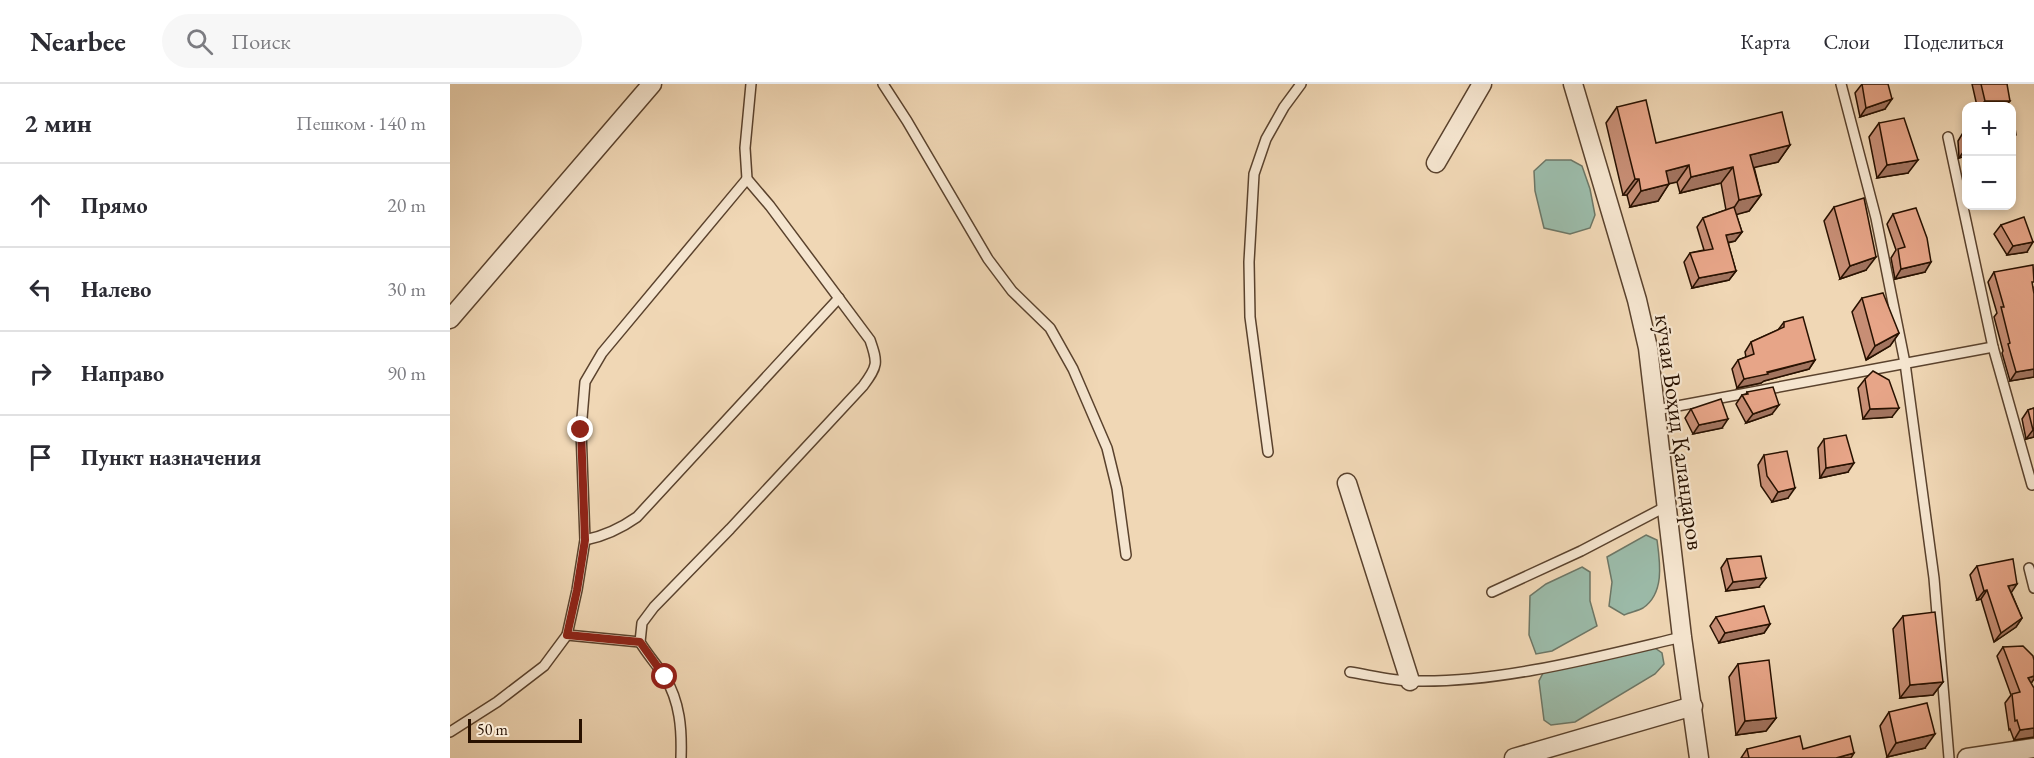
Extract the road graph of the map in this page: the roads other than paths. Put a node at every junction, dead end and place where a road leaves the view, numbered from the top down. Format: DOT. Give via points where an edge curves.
graph roads {
  1 [pos="652,84"];
  2 [pos="751,84"];
  3 [pos="883,84"];
  4 [pos="1301,84"];
  5 [pos="1482,84"];
  6 [pos="1573,84"];
  7 [pos="1840,84"];
  8 [pos="1948,137"];
  9 [pos="1436,163"];
  10 [pos="747,179"];
  11 [pos="839,298"];
  12 [pos="450,319"];
  13 [pos="1993,347"];
  14 [pos="1905,363"];
  15 [pos="1656,410"];
  16 [pos="1268,452"];
  17 [pos="1347,483"];
  18 [pos="2032,485"];
  19 [pos="1667,506"];
  20 [pos="585,540"];
  21 [pos="1126,555"];
  22 [pos="2029,568"];
  23 [pos="2034,588"];
  24 [pos="1492,592"];
  25 [pos="567,635"];
  26 [pos="1682,637"];
  27 [pos="640,642"];
  28 [pos="1350,672"];
  29 [pos="1410,681"];
  30 [pos="1693,706"];
  31 [pos="450,732"];
  32 [pos="2034,748"];
  33 [pos="681,758"];
  34 [pos="1514,758"];
  35 [pos="1699,758"];
  36 [pos="1949,758"];
  37 [pos="1967,758"];
  1 -- 12 [label="street"];
  2 -- 10 [label="lane" via="745,148"];
  3 -- 21 [label="lane" via="988,259 1012,291 1050,328 1073,369 1107,448"];
  4 -- 16 [label="lane" via="1266,139 1254,174 1250,317"];
  5 -- 9 [label="street"];
  6 -- 15 [label="street, кӯчаи Воҳид Қаландаров" via="1637,300"];
  7 -- 14 [label="lane" via="1876,218"];
  8 -- 13 [label="lane"];
  10 -- 11 [label="lane"];
  10 -- 20 [label="lane" via="602,353 585,382 581,430"];
  11 -- 20 [label="lane" via="637,517 620,529"];
  11 -- 27 [label="lane" via="870,340 877,359 872,374 654,607 642,623"];
  13 -- 14 [label="lane"];
  13 -- 18 [label="lane"];
  14 -- 15 [label="lane"];
  14 -- 36 [label="lane" via="1934,578"];
  15 -- 19 [label="street, кӯчаи Воҳид Қаландаров"];
  17 -- 29 [label="street"];
  19 -- 24 [label="lane"];
  19 -- 26 [label="street, кӯчаи Воҳид Қаландаров"];
  20 -- 25 [label="lane"];
  22 -- 23 [label="lane"];
  25 -- 27 [label="lane"];
  25 -- 31 [label="lane" via="544,666"];
  26 -- 29 [label="lane" via="1505,674 1451,681"];
  26 -- 30 [label="street, кӯчаи Воҳид Қаландаров"];
  27 -- 33 [label="lane" via="665,677 676,702 682,731"];
  28 -- 29 [label="lane"];
  30 -- 34 [label="street"];
  30 -- 35 [label="street, кӯчаи Воҳид Қаландаров"];
  32 -- 37 [label="street"];
}
